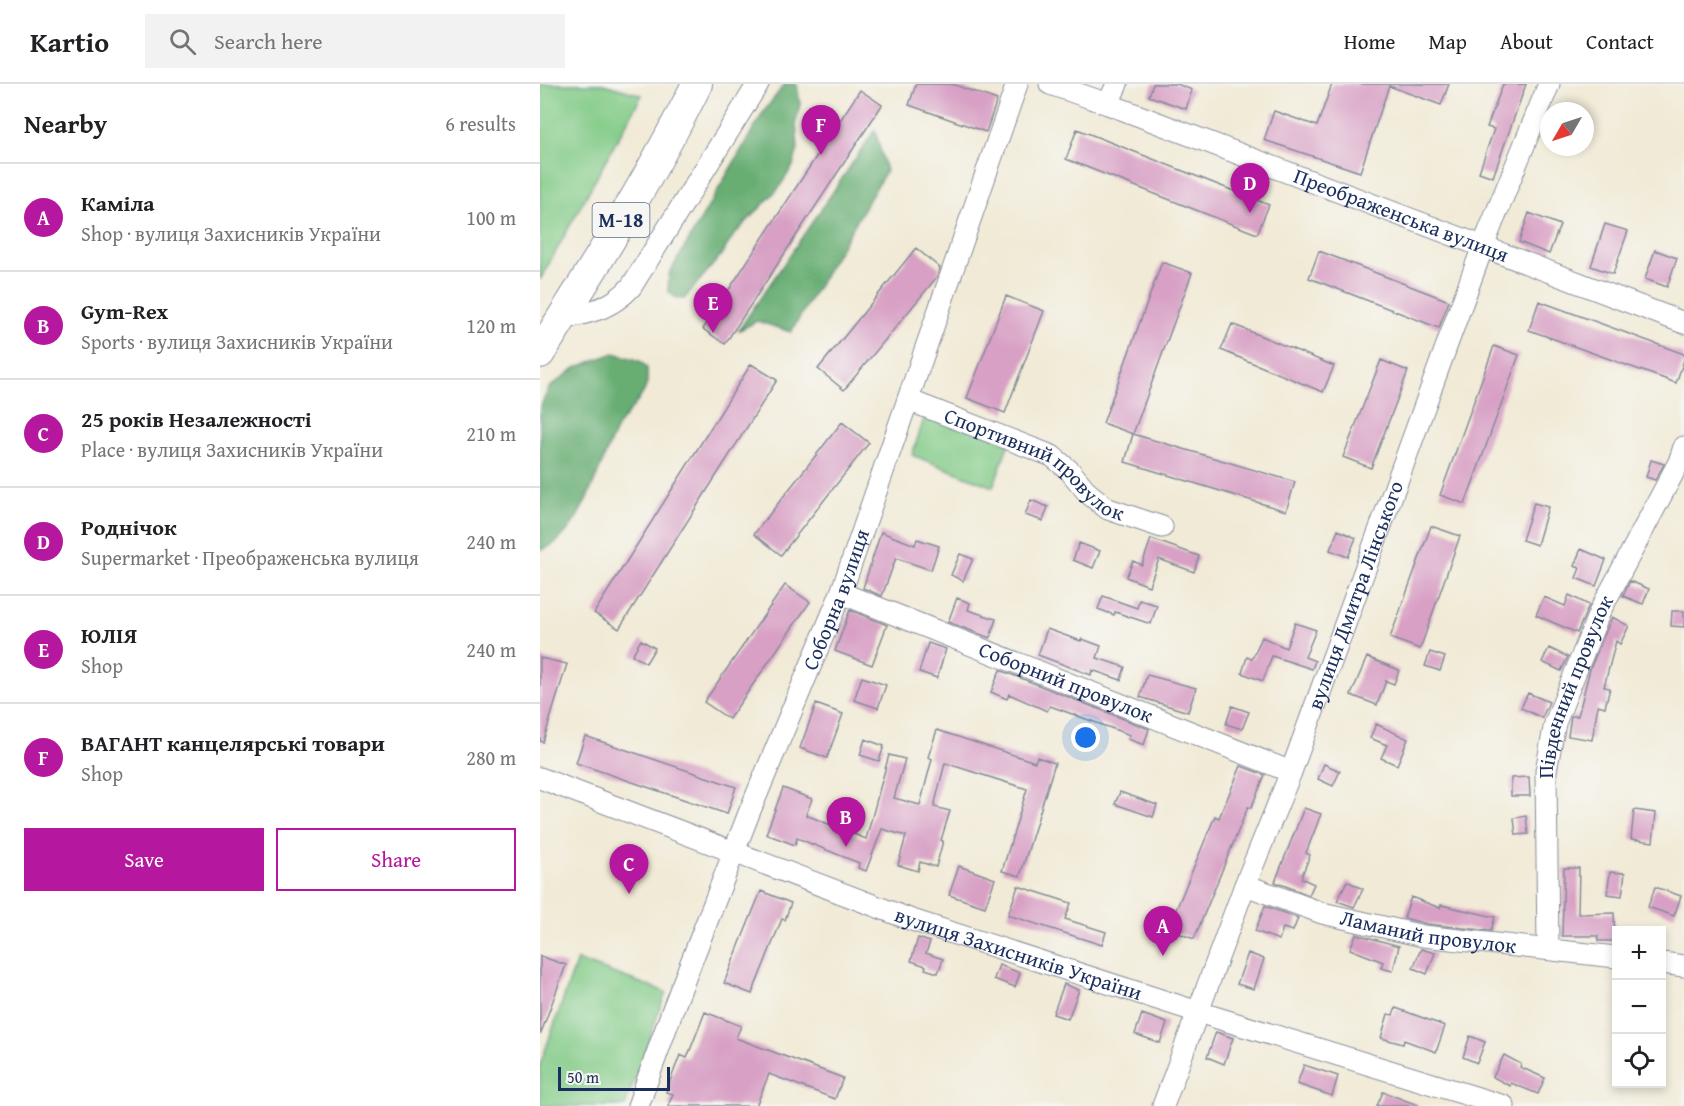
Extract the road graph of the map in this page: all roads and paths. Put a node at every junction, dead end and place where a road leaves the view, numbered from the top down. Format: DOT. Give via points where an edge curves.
graph roads {
  1 [pos="697,84"];
  2 [pos="758,84"];
  3 [pos="1017,84"];
  4 [pos="1050,84"];
  5 [pos="1117,84"];
  6 [pos="1549,84"];
  7 [pos="1108,104"];
  8 [pos="1483,246"];
  9 [pos="561,319"];
  10 [pos="1684,323"];
  11 [pos="540,353"];
  12 [pos="908,400"];
  13 [pos="1684,447"];
  14 [pos="1162,527"];
  15 [pos="841,593"];
  16 [pos="1291,772"];
  17 [pos="540,778"];
  18 [pos="734,852"];
  19 [pos="1245,885"];
  20 [pos="1548,949"];
  21 [pos="1612,956"];
  22 [pos="1666,964"];
  23 [pos="1684,966"];
  24 [pos="1198,1012"];
  25 [pos="638,1106"];
  26 [pos="1163,1106"];
  27 [pos="1504,1106"];
  1 -- 9 [label="highway, М-18"];
  2 -- 9 [label="street" via="631,287 610,305"];
  3 -- 12 [label="street, Соборна вулиця"];
  4 -- 7 [label="street, Преображенська вулиця"];
  5 -- 7 [label="street"];
  6 -- 8 [label="street, вулиця Дмитра Лінського"];
  7 -- 8 [label="street, Преображенська вулиця"];
  8 -- 10 [label="street, Преображенська вулиця"];
  8 -- 16 [label="street, вулиця Дмитра Лінського"];
  9 -- 11 [label="highway, М-18"];
  12 -- 14 [label="street, Спортивний провулок" via="1052,456 1108,509"];
  12 -- 15 [label="street, Соборна вулиця"];
  13 -- 20 [label="street, Південний провулок" via="1600,611 1555,723 1546,771"];
  15 -- 16 [label="street, Соборний провулок"];
  15 -- 18 [label="street, Соборна вулиця"];
  16 -- 19 [label="street, вулиця Дмитра Лінського"];
  17 -- 18 [label="street, вулиця Захисників України"];
  18 -- 24 [label="street, вулиця Захисників України" via="912,920"];
  18 -- 25 [label="street, Соборна вулиця"];
  19 -- 20 [label="street, Ламаний провулок" via="1322,913 1423,936"];
  19 -- 24 [label="street, вулиця Дмитра Лінського"];
  20 -- 21 [label="street, Ламаний провулок"];
  22 -- 23 [label="street"];
  24 -- 26 [label="street, вулиця Дмитра Лінського"];
  24 -- 27 [label="street, вулиця Захисників України"];
}
